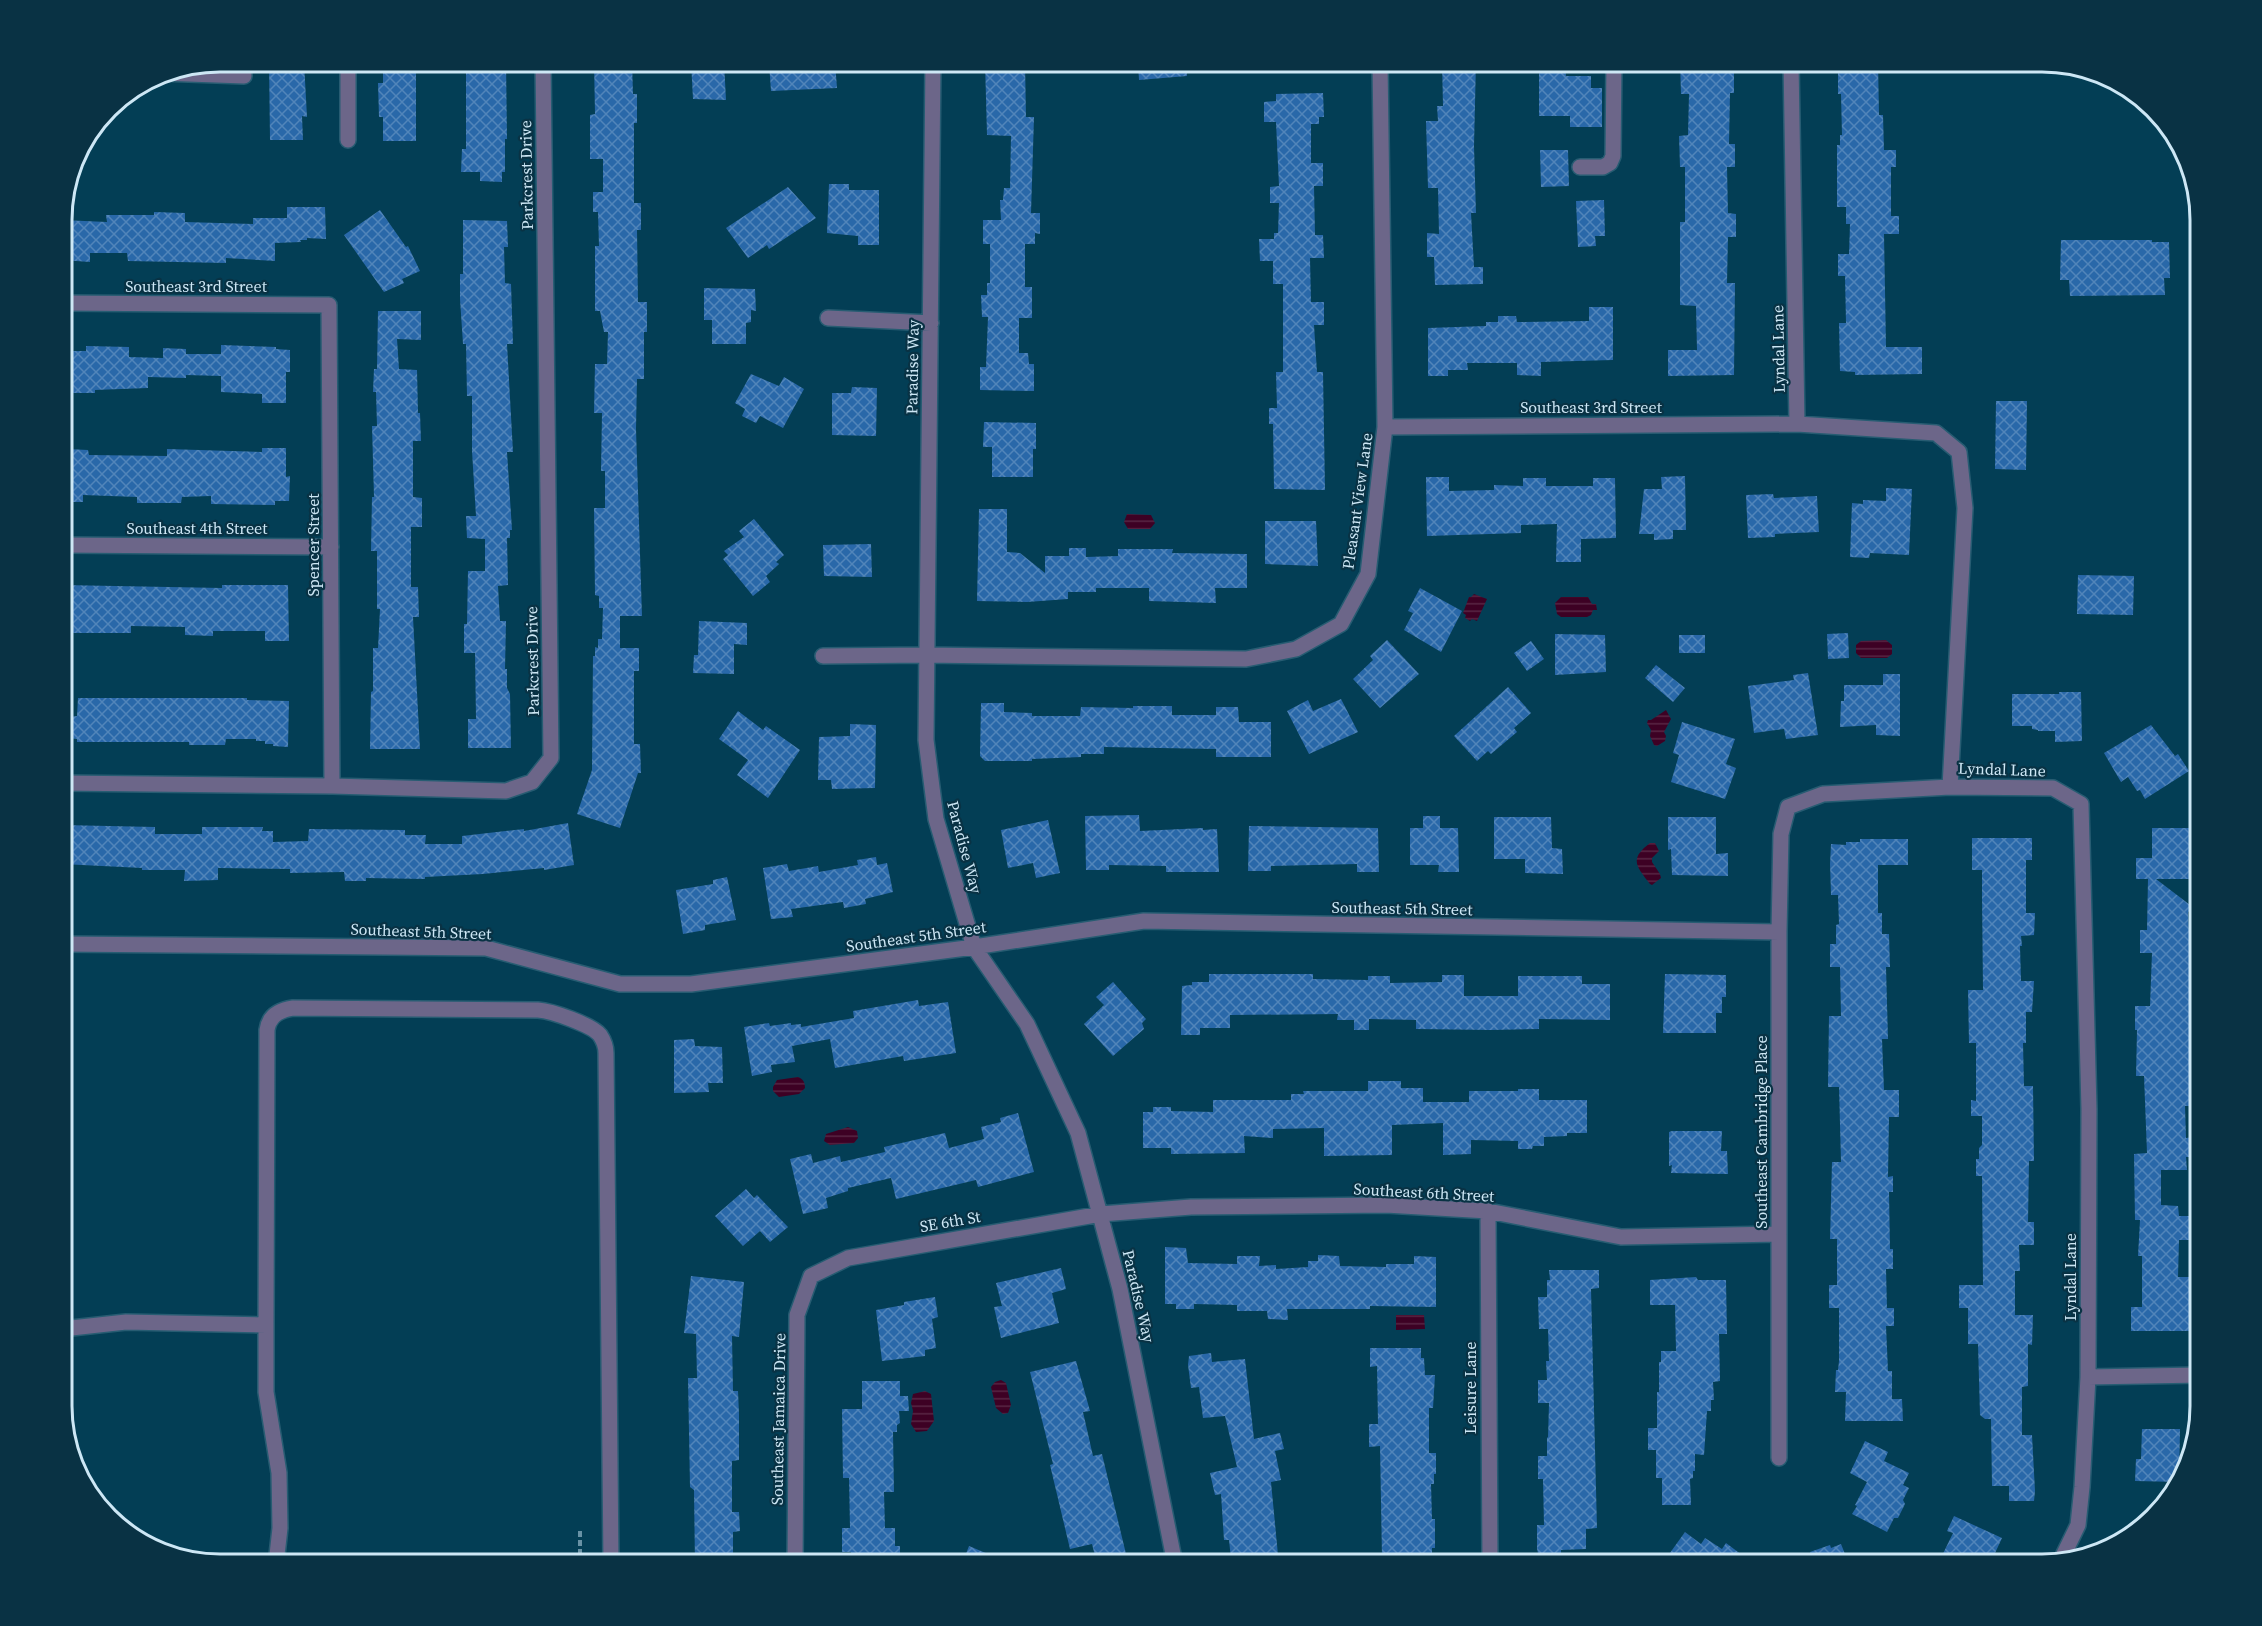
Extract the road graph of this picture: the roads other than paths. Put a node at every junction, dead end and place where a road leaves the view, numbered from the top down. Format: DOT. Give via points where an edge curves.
graph roads {
  1 [pos="244,72"];
  2 [pos="348,72"];
  3 [pos="543,72"];
  4 [pos="933,72"];
  5 [pos="1380,72"];
  6 [pos="1614,72"];
  7 [pos="1791,72"];
  8 [pos="196,74"];
  9 [pos="348,140"];
  10 [pos="1580,167"];
  11 [pos="72,303"];
  12 [pos="329,305"];
  13 [pos="828,318"];
  14 [pos="931,322"];
  15 [pos="1797,424"];
  16 [pos="1385,427"];
  17 [pos="72,544"];
  18 [pos="331,547"];
  19 [pos="925,655"];
  20 [pos="823,656"];
  21 [pos="72,783"];
  22 [pos="332,786"];
  23 [pos="1950,787"];
  24 [pos="1779,932"];
  25 [pos="72,944"];
  26 [pos="974,947"];
  27 [pos="1488,1210"];
  28 [pos="1101,1214"];
  29 [pos="1779,1234"];
  30 [pos="811,1276"];
  31 [pos="266,1325"];
  32 [pos="72,1328"];
  33 [pos="2190,1375"];
  34 [pos="2088,1377"];
  35 [pos="1779,1458"];
  36 [pos="2065,1552"];
  37 [pos="277,1554"];
  38 [pos="611,1554"];
  39 [pos="795,1554"];
  40 [pos="1173,1554"];
  41 [pos="1490,1554"];
  1 -- 8 [label="street" via="244,76"];
  2 -- 9 [label="street"];
  3 -- 22 [label="street, Parkcrest Drive" via="551,758 532,782 506,791"];
  4 -- 14 [label="street, Paradise Way"];
  5 -- 16 [label="street, Pleasant View Lane"];
  6 -- 10 [label="street" via="1613,156 1610,164 1603,167"];
  7 -- 15 [label="street, Lyndal Lane"];
  11 -- 12 [label="street, Southeast 3rd Street"];
  12 -- 18 [label="street, Spencer Street"];
  13 -- 14 [label="street"];
  14 -- 19 [label="street, Paradise Way"];
  15 -- 16 [label="street, Southeast 3rd Street"];
  15 -- 23 [label="street, Lyndal Lane" via="1936,433 1959,452 1965,508"];
  16 -- 19 [label="street, Pleasant View Lane" via="1368,574 1341,624 1296,649 1246,659"];
  17 -- 18 [label="street, Southeast 4th Street"];
  18 -- 22 [label="street, Spencer Street"];
  19 -- 20 [label="street, Pleasant View Lane"];
  19 -- 26 [label="street, Paradise Way" via="926,740 936,819"];
  21 -- 22 [label="street, Parkcrest Drive"];
  23 -- 24 [label="street, Southeast Cambridge Place" via="1823,794 1788,807 1781,834"];
  23 -- 34 [label="street, Lyndal Lane" via="2053,788 2080,804 2089,1109"];
  24 -- 26 [label="street, Southeast 5th Street" via="1144,921"];
  24 -- 29 [label="street, Southeast Cambridge Place"];
  25 -- 26 [label="street, Southeast 5th Street" via="486,948 620,984 680,984"];
  26 -- 28 [label="street, Paradise Way" via="1031,1033 1078,1133"];
  27 -- 28 [label="street, Southeast 6th Street" via="1386,1205 1191,1207"];
  27 -- 29 [label="street, Southeast 6th Street" via="1621,1237"];
  27 -- 41 [label="street, Leisure Lane"];
  28 -- 30 [label="street, SE 6th St" via="848,1258"];
  28 -- 40 [label="street, Paradise Way" via="1120,1289"];
  29 -- 35 [label="street, Southeast Cambridge Place"];
  30 -- 39 [label="street, Southeast Jamaica Drive" via="797,1316"];
  31 -- 32 [label="street" via="126,1322"];
  31 -- 37 [label="street" via="266,1392 279,1473"];
  31 -- 38 [label="street" via="267,1030 272,1017 293,1008 538,1010 558,1014 598,1033 606,1053"];
  33 -- 34 [label="street"];
  34 -- 36 [label="street, Lyndal Lane" via="2078,1525"];
}
